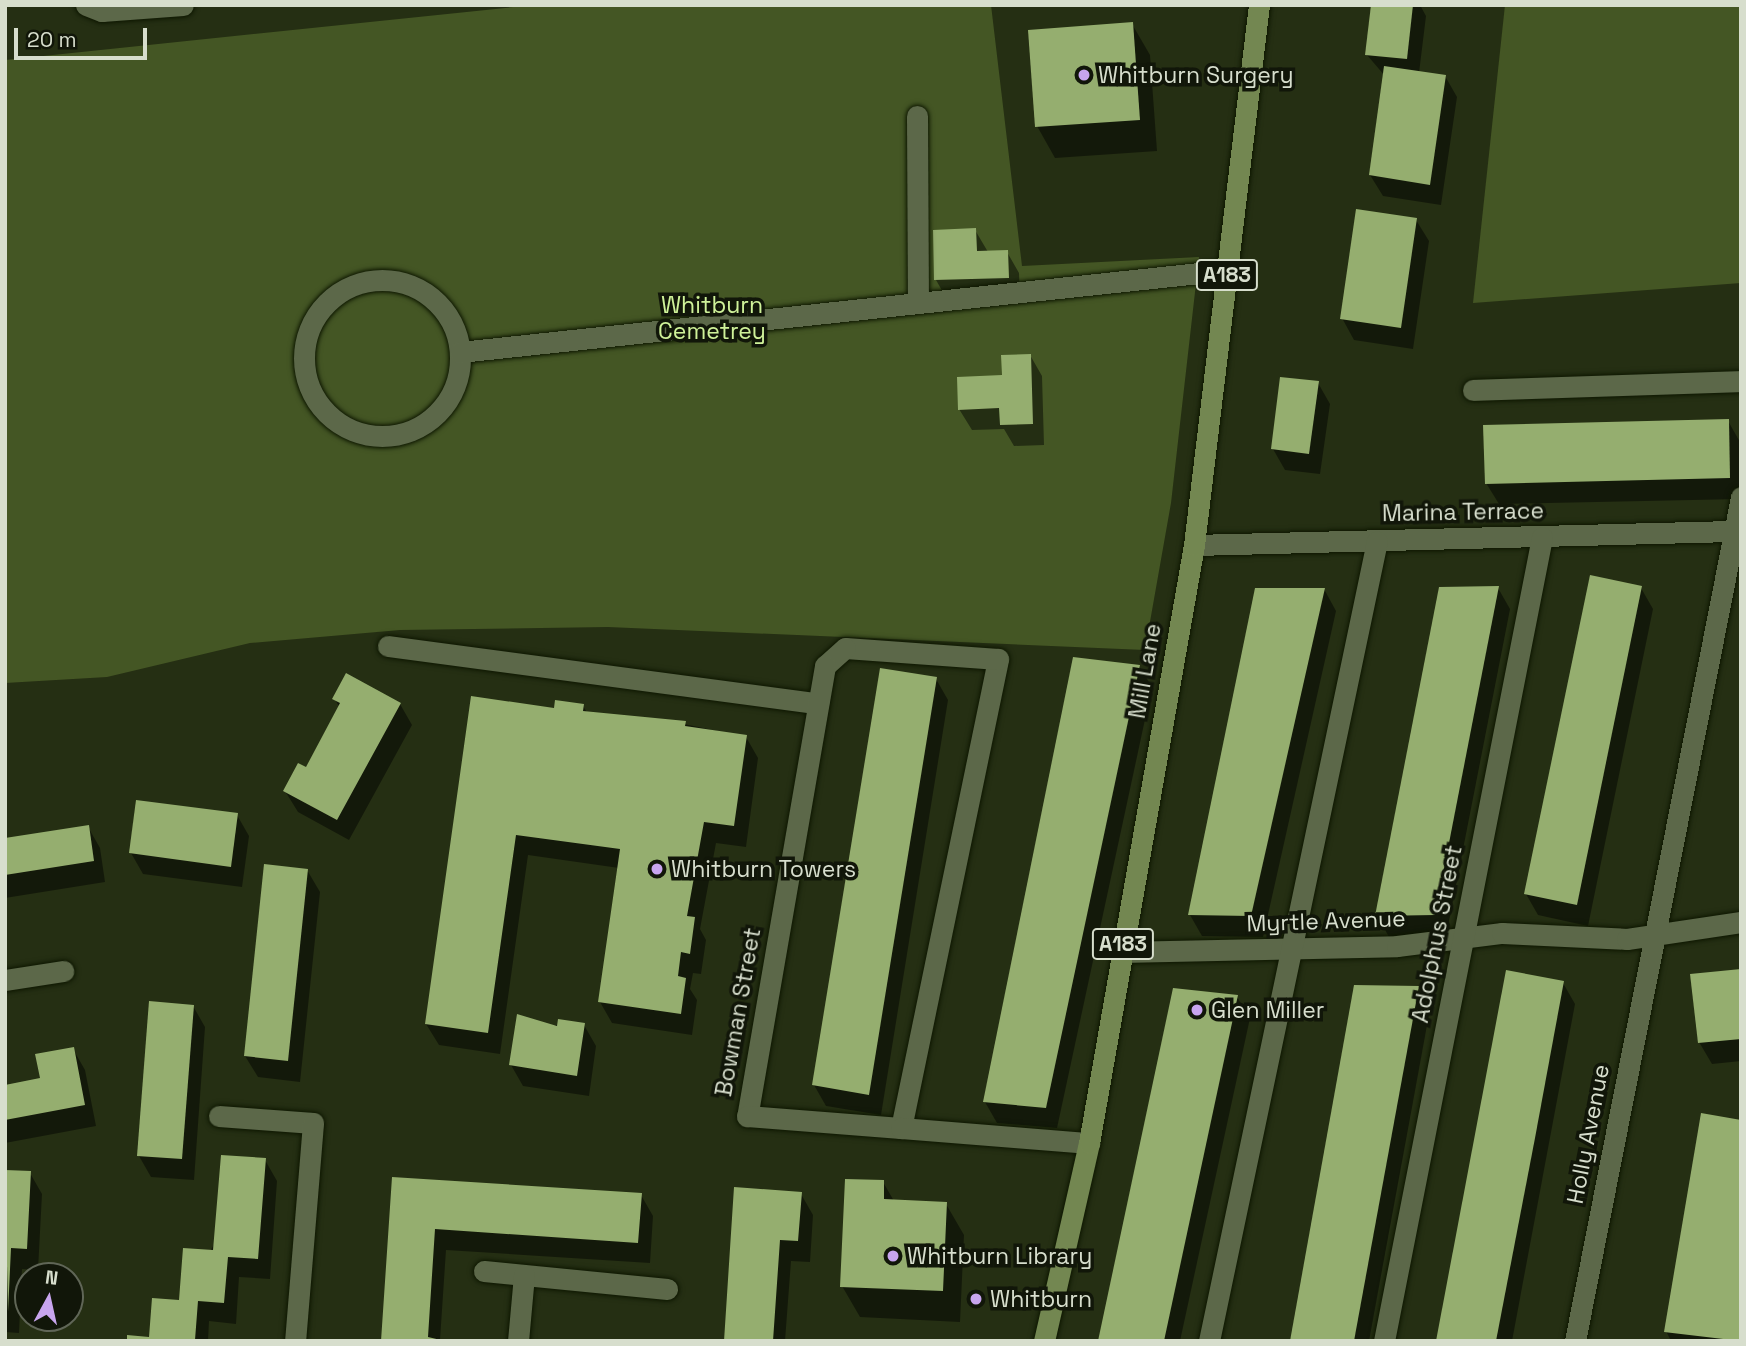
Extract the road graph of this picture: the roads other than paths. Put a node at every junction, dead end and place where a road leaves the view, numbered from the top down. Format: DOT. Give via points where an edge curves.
graph roads {
  1 [pos="183,5"];
  2 [pos="1259,5"];
  3 [pos="94,8"];
  4 [pos="917,116"];
  5 [pos="1227,270"];
  6 [pos="918,301"];
  7 [pos="460,352"];
  8 [pos="1741,381"];
  9 [pos="1473,390"];
  10 [pos="1741,497"];
  11 [pos="1734,531"];
  12 [pos="1542,537"];
  13 [pos="1377,541"];
  14 [pos="1194,545"];
  15 [pos="388,646"];
  16 [pos="818,703"];
  17 [pos="1741,922"];
  18 [pos="1653,938"];
  19 [pos="1463,939"];
  20 [pos="1290,948"];
  21 [pos="1121,952"];
  22 [pos="63,971"];
  23 [pos="5,979"];
  24 [pos="219,1116"];
  25 [pos="901,1128"];
  26 [pos="1089,1143"];
  27 [pos="484,1271"];
  28 [pos="524,1275"];
  29 [pos="667,1289"];
  30 [pos="1582,1340"];
  31 [pos="295,1341"];
  32 [pos="518,1341"];
  33 [pos="1044,1341"];
  34 [pos="1209,1341"];
  35 [pos="1384,1341"];
  1 -- 3 [label="street"];
  2 -- 5 [label="main road, Mill Lane / A183"];
  4 -- 6 [label="street"];
  5 -- 6 [label="street"];
  5 -- 14 [label="main road, Mill Lane / A183"];
  6 -- 7 [label="street"];
  7 -- 7 [label="street" via="439,304 418,288 367,280 322,306 303,352 316,401 334,420 381,436 429,421 447,401"];
  8 -- 9 [label="street"];
  10 -- 11 [label="street, Holly Avenue"];
  11 -- 12 [label="street, Marina Terrace"];
  11 -- 18 [label="street, Holly Avenue"];
  12 -- 13 [label="street, Marina Terrace"];
  12 -- 19 [label="street, Adolphus Street"];
  13 -- 14 [label="street, Marina Terrace"];
  13 -- 20 [label="street"];
  14 -- 21 [label="main road, Mill Lane / A183"];
  15 -- 16 [label="street"];
  16 -- 25 [label="street, Bowman Street" via="747,1116"];
  16 -- 25 [label="street, Bowman Street" via="825,666 845,648 999,659"];
  17 -- 18 [label="street, Myrtle Avenue"];
  18 -- 19 [label="street, Myrtle Avenue" via="1502,933"];
  18 -- 30 [label="street, Holly Avenue"];
  19 -- 20 [label="street, Myrtle Avenue"];
  19 -- 35 [label="street, Adolphus Street"];
  20 -- 21 [label="street, Myrtle Avenue"];
  20 -- 34 [label="street"];
  21 -- 26 [label="main road, Mill Lane / A183"];
  22 -- 23 [label="street"];
  24 -- 31 [label="street" via="313,1123"];
  25 -- 26 [label="street, Bowman Street"];
  26 -- 33 [label="main road, Mill Lane / A183"];
  27 -- 28 [label="street"];
  28 -- 29 [label="street"];
  28 -- 32 [label="street"];
}
